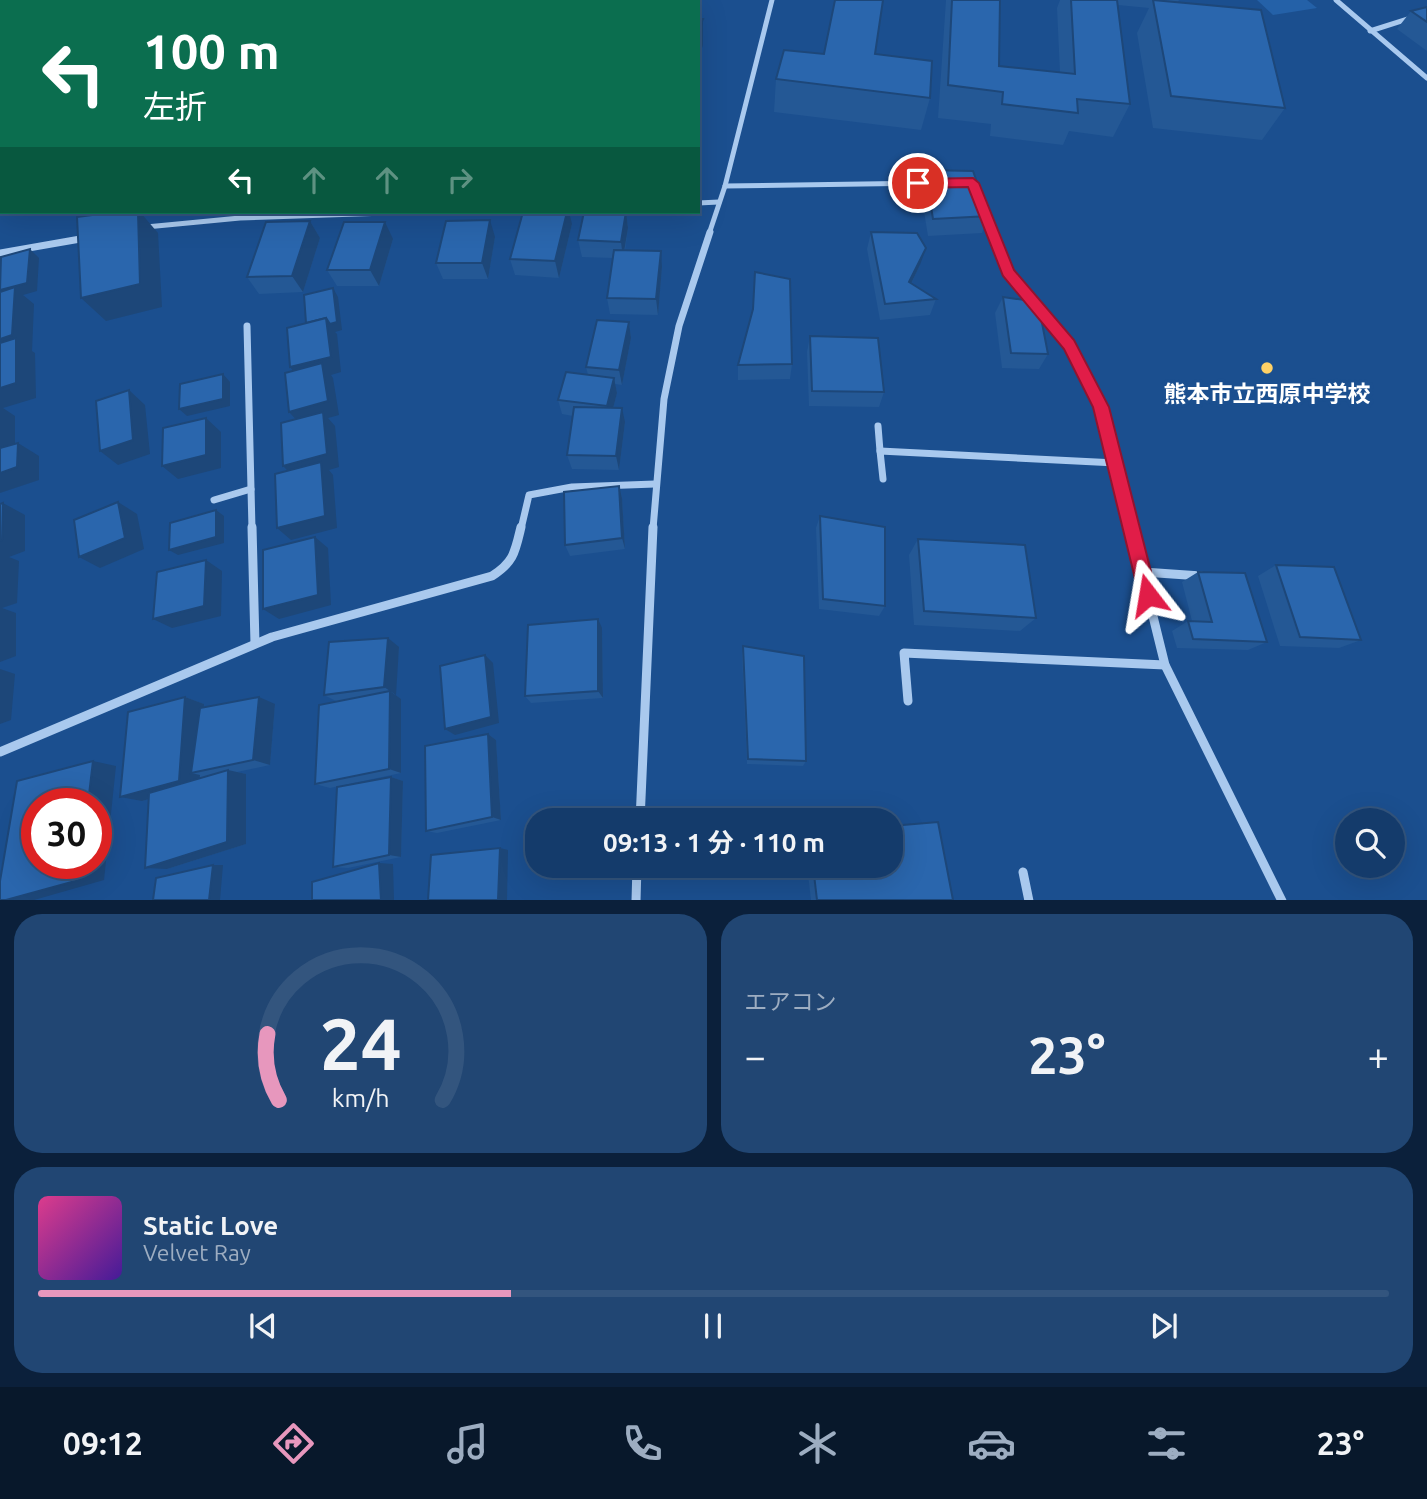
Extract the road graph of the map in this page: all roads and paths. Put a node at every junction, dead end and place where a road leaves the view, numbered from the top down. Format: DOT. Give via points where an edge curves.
graph roads {
  1 [pos="772,0"];
  2 [pos="1336,0"];
  3 [pos="1427,13"];
  4 [pos="1370,31"];
  5 [pos="1427,78"];
  6 [pos="945,183"];
  7 [pos="724,186"];
  8 [pos="719,202"];
  9 [pos="700,203"];
  10 [pos="983,208"];
  11 [pos="299,214"];
  12 [pos="241,215"];
  13 [pos="133,230"];
  14 [pos="93,237"];
  15 [pos="0,253"];
  16 [pos="247,326"];
  17 [pos="878,426"];
  18 [pos="880,451"];
  19 [pos="1116,463"];
  20 [pos="883,479"];
  21 [pos="655,484"];
  22 [pos="251,489"];
  23 [pos="214,500"];
  24 [pos="1143,572"];
  25 [pos="1205,576"];
  26 [pos="255,644"];
  27 [pos="1165,665"];
  28 [pos="908,701"];
  29 [pos="0,752"];
  30 [pos="640,808"];
  31 [pos="1023,872"];
  32 [pos="637,878"];
  33 [pos="636,900"];
  34 [pos="1030,900"];
  35 [pos="1282,900"];
  1 -- 7 [label="street"];
  2 -- 4 [label="street"];
  3 -- 4 [label="street"];
  4 -- 5 [label="street"];
  6 -- 7 [label="street"];
  7 -- 8 [label="street"];
  8 -- 9 [label="street"];
  8 -- 21 [label="street" via="679,326 664,399"];
  10 -- 19 [label="street" via="1008,272 1069,345 1101,407"];
  11 -- 12 [label="street"];
  12 -- 13 [label="street"];
  14 -- 15 [label="street"];
  16 -- 22 [label="street"];
  17 -- 18 [label="street"];
  18 -- 19 [label="street"];
  18 -- 20 [label="street"];
  19 -- 24 [label="street"];
  21 -- 26 [label="street" via="572,487 529,495 515,552 508,566 492,576"];
  21 -- 30 [label="street"];
  22 -- 23 [label="street"];
  22 -- 26 [label="street"];
  24 -- 25 [label="street"];
  24 -- 27 [label="street"];
  26 -- 29 [label="street"];
  27 -- 28 [label="street" via="904,653"];
  27 -- 35 [label="street"];
  31 -- 34 [label="street"];
  32 -- 33 [label="street"];
}
